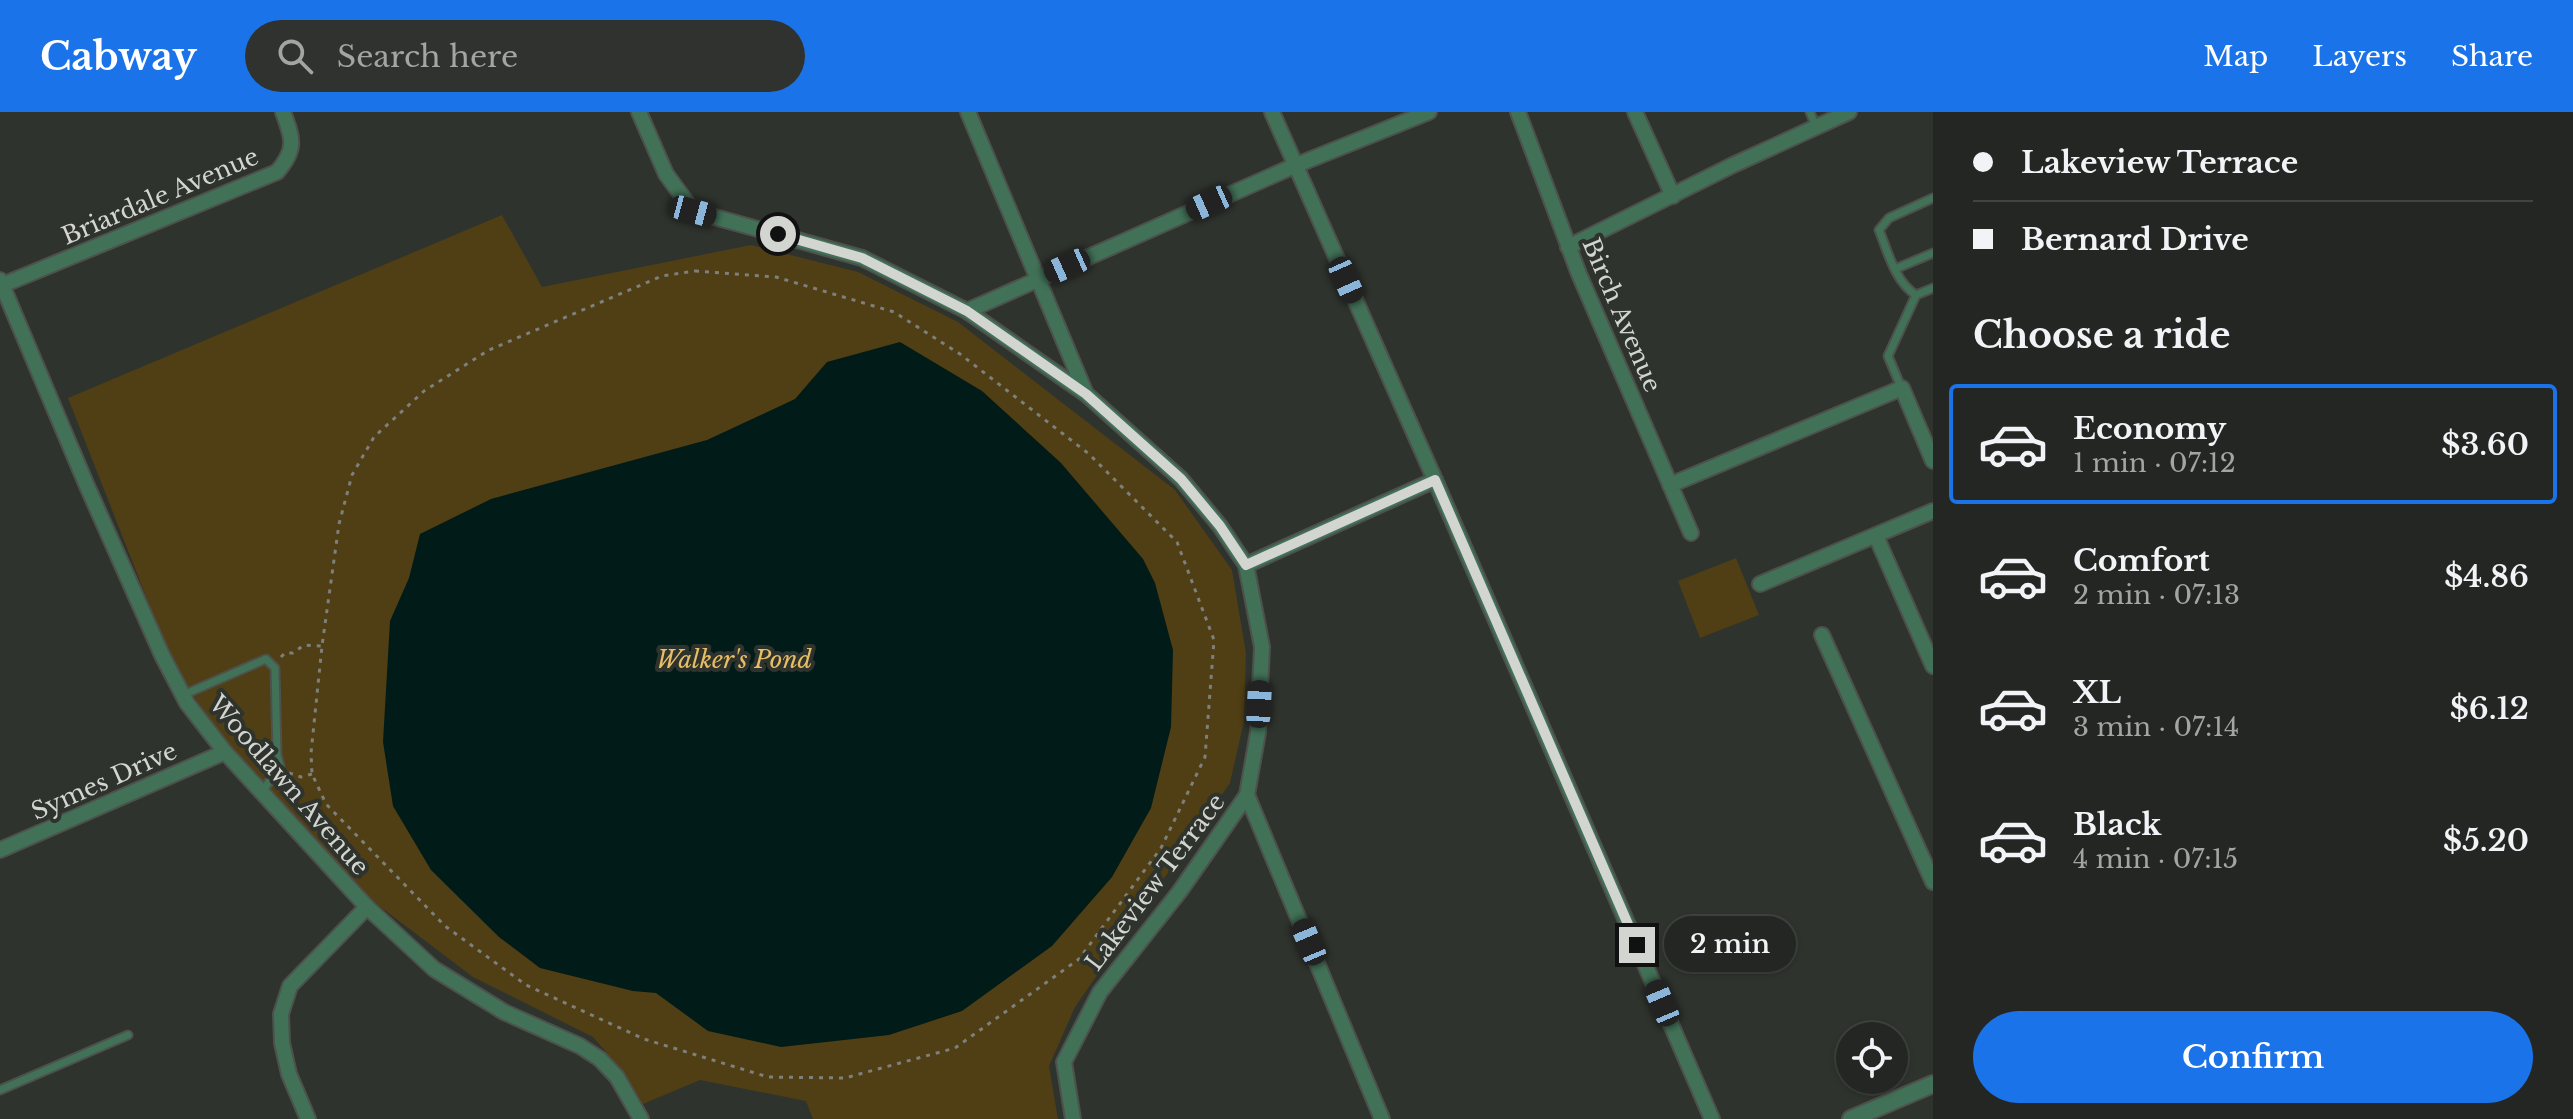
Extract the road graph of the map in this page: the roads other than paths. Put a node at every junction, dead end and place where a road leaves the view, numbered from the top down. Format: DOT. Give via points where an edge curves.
graph roads {
  1 [pos="283,112"];
  2 [pos="639,112"];
  3 [pos="968,112"];
  4 [pos="1272,112"];
  5 [pos="1429,112"];
  6 [pos="1518,112"];
  7 [pos="1635,112"];
  8 [pos="1810,112"];
  9 [pos="1849,112"];
  10 [pos="1816,127"];
  11 [pos="1294,166"];
  12 [pos="1673,196"];
  13 [pos="1933,198"];
  14 [pos="1568,247"];
  15 [pos="1933,253"];
  16 [pos="1895,269"];
  17 [pos="1039,279"];
  18 [pos="1,284"];
  19 [pos="1933,288"];
  20 [pos="1916,295"];
  21 [pos="967,311"];
  22 [pos="1902,388"];
  23 [pos="1086,394"];
  24 [pos="1933,461"];
  25 [pos="1435,480"];
  26 [pos="1670,485"];
  27 [pos="1933,511"];
  28 [pos="1691,533"];
  29 [pos="1876,536"];
  30 [pos="1246,565"];
  31 [pos="1760,584"];
  32 [pos="1822,635"];
  33 [pos="1933,666"];
  34 [pos="183,695"];
  35 [pos="225,752"];
  36 [pos="262,792"];
  37 [pos="1247,795"];
  38 [pos="0,850"];
  39 [pos="1933,882"];
  40 [pos="367,907"];
  41 [pos="128,1035"];
  42 [pos="1933,1084"];
  43 [pos="0,1090"];
  44 [pos="308,1119"];
  45 [pos="641,1119"];
  46 [pos="1073,1119"];
  47 [pos="1382,1119"];
  48 [pos="1712,1119"];
  49 [pos="1851,1119"];
  1 -- 18 [label="street, Briardale Avenue" via="293,138 288,159 277,172"];
  2 -- 21 [label="street, Lakeview Terrace" via="666,174 693,211 862,258"];
  3 -- 17 [label="street, Lakeview Terrace"];
  4 -- 11 [label="street"];
  5 -- 11 [label="street"];
  6 -- 14 [label="street, Birch Avenue"];
  7 -- 12 [label="street"];
  8 -- 10 [label="lane"];
  9 -- 10 [label="street"];
  10 -- 12 [label="street"];
  11 -- 17 [label="street"];
  11 -- 25 [label="street"];
  12 -- 14 [label="street"];
  13 -- 16 [label="lane" via="1889,218 1879,230"];
  14 -- 26 [label="street, Birch Avenue"];
  15 -- 16 [label="lane"];
  16 -- 20 [label="lane"];
  17 -- 21 [label="street"];
  17 -- 23 [label="street, Lakeview Terrace"];
  18 -- 34 [label="street, Woodlawn Avenue"];
  19 -- 20 [label="lane"];
  20 -- 22 [label="lane" via="1888,356"];
  21 -- 23 [label="street, Lakeview Terrace"];
  22 -- 24 [label="street"];
  22 -- 26 [label="street"];
  23 -- 30 [label="street, Lakeview Terrace" via="1181,479"];
  25 -- 30 [label="street"];
  25 -- 48 [label="street"];
  26 -- 28 [label="street, Birch Avenue"];
  27 -- 29 [label="street"];
  29 -- 31 [label="street"];
  29 -- 33 [label="street"];
  30 -- 37 [label="street, Lakeview Terrace" via="1262,647 1258,732"];
  32 -- 39 [label="street"];
  34 -- 35 [label="street, Woodlawn Avenue"];
  34 -- 36 [label="lane" via="266,659 275,668 280,766"];
  35 -- 36 [label="street, Woodlawn Avenue"];
  35 -- 38 [label="street, Symes Drive"];
  36 -- 40 [label="street, Woodlawn Avenue"];
  37 -- 46 [label="street, Lakeview Terrace" via="1100,992 1064,1062"];
  37 -- 47 [label="street"];
  40 -- 44 [label="street" via="290,986 281,1014 289,1074"];
  40 -- 45 [label="street, Woodlawn Avenue" via="434,969 504,1012 600,1059"];
  41 -- 43 [label="lane"];
  42 -- 49 [label="street"];
}
